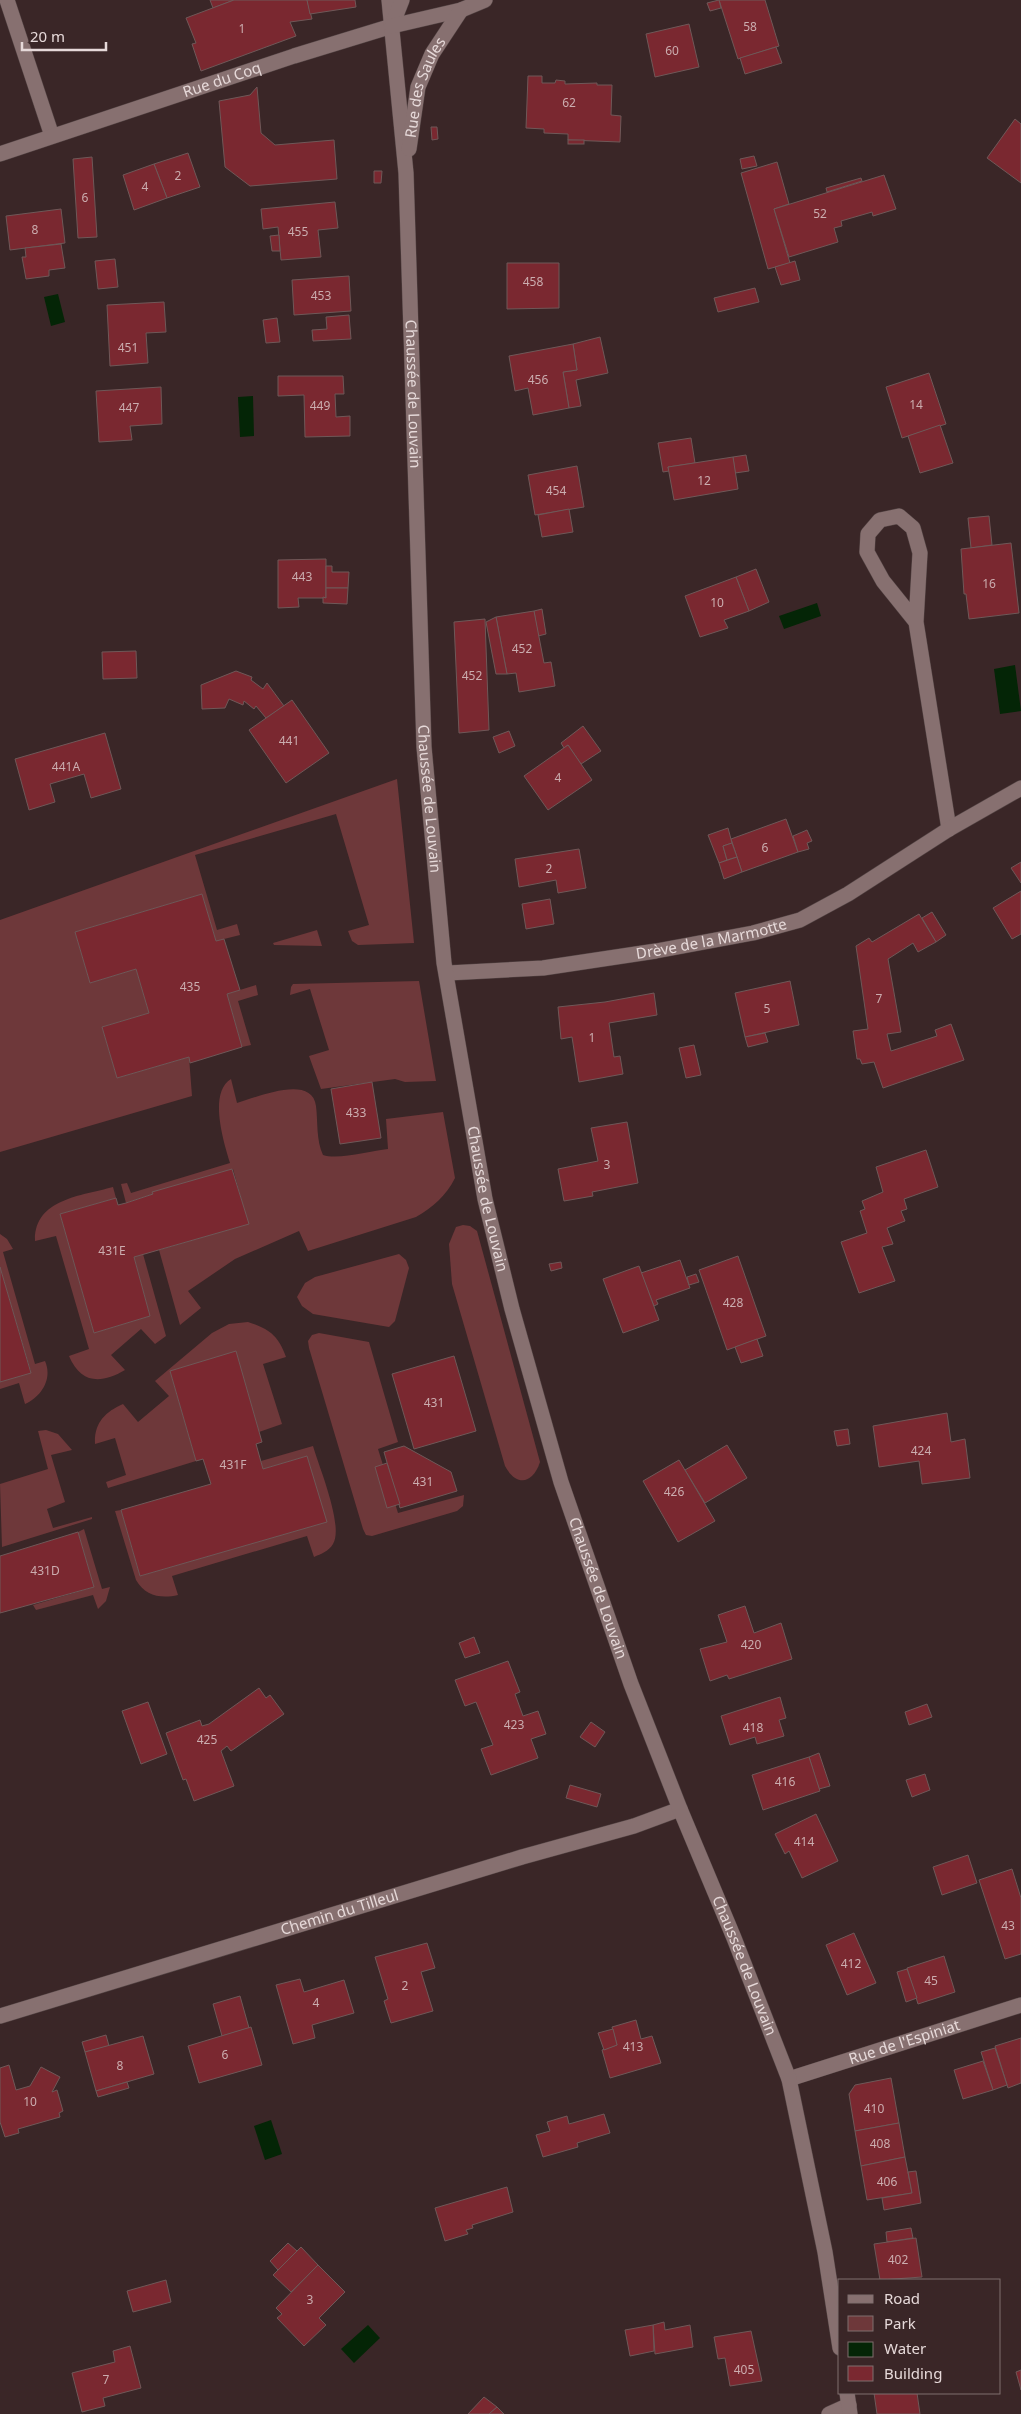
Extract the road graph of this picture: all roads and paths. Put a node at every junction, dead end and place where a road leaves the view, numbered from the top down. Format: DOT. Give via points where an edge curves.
graph roads {
  1 [pos="7,0"];
  2 [pos="389,0"];
  3 [pos="402,0"];
  4 [pos="485,0"];
  5 [pos="461,10"];
  6 [pos="392,26"];
  7 [pos="52,136"];
  8 [pos="0,154"];
  9 [pos="406,173"];
  10 [pos="916,622"];
  11 [pos="1021,788"];
  12 [pos="949,829"];
  13 [pos="448,973"];
  14 [pos="680,1809"];
  15 [pos="1021,2004"];
  16 [pos="0,2016"];
  17 [pos="789,2079"];
  18 [pos="838,2335"];
  19 [pos="848,2404"];
  20 [pos="829,2414"];
  1 -- 7 [label="street"];
  2 -- 6 [label="street, Chaussée de Louvain"];
  3 -- 6 [label="street"];
  4 -- 5 [label="street, Rue des Saules"];
  5 -- 6 [label="street, Rue des Saules"];
  5 -- 9 [label="street, Rue des Saules" via="432,54 418,87"];
  6 -- 7 [label="street, Rue du Coq"];
  6 -- 9 [label="street, Chaussée de Louvain"];
  7 -- 8 [label="street, Rue du Coq"];
  9 -- 13 [label="street, Chaussée de Louvain" via="424,747 444,963"];
  10 -- 10 [label="street" via="883,581 867,552 868,534 880,520 900,516 913,528 920,553"];
  10 -- 12 [label="street"];
  11 -- 12 [label="street, Drève de la Marmotte"];
  12 -- 13 [label="street, Drève de la Marmotte" via="848,894 800,920 753,933 543,968"];
  13 -- 14 [label="street, Chaussée de Louvain" via="485,1200 512,1309 561,1482 631,1684"];
  14 -- 16 [label="street, Chemin du Tilleul" via="634,1826"];
  14 -- 17 [label="street, Chaussée de Louvain"];
  15 -- 17 [label="street, Rue de l'Espiniat"];
  17 -- 18 [label="street, Chaussée de Louvain" via="825,2252"];
  19 -- 20 [label="street"];
}
